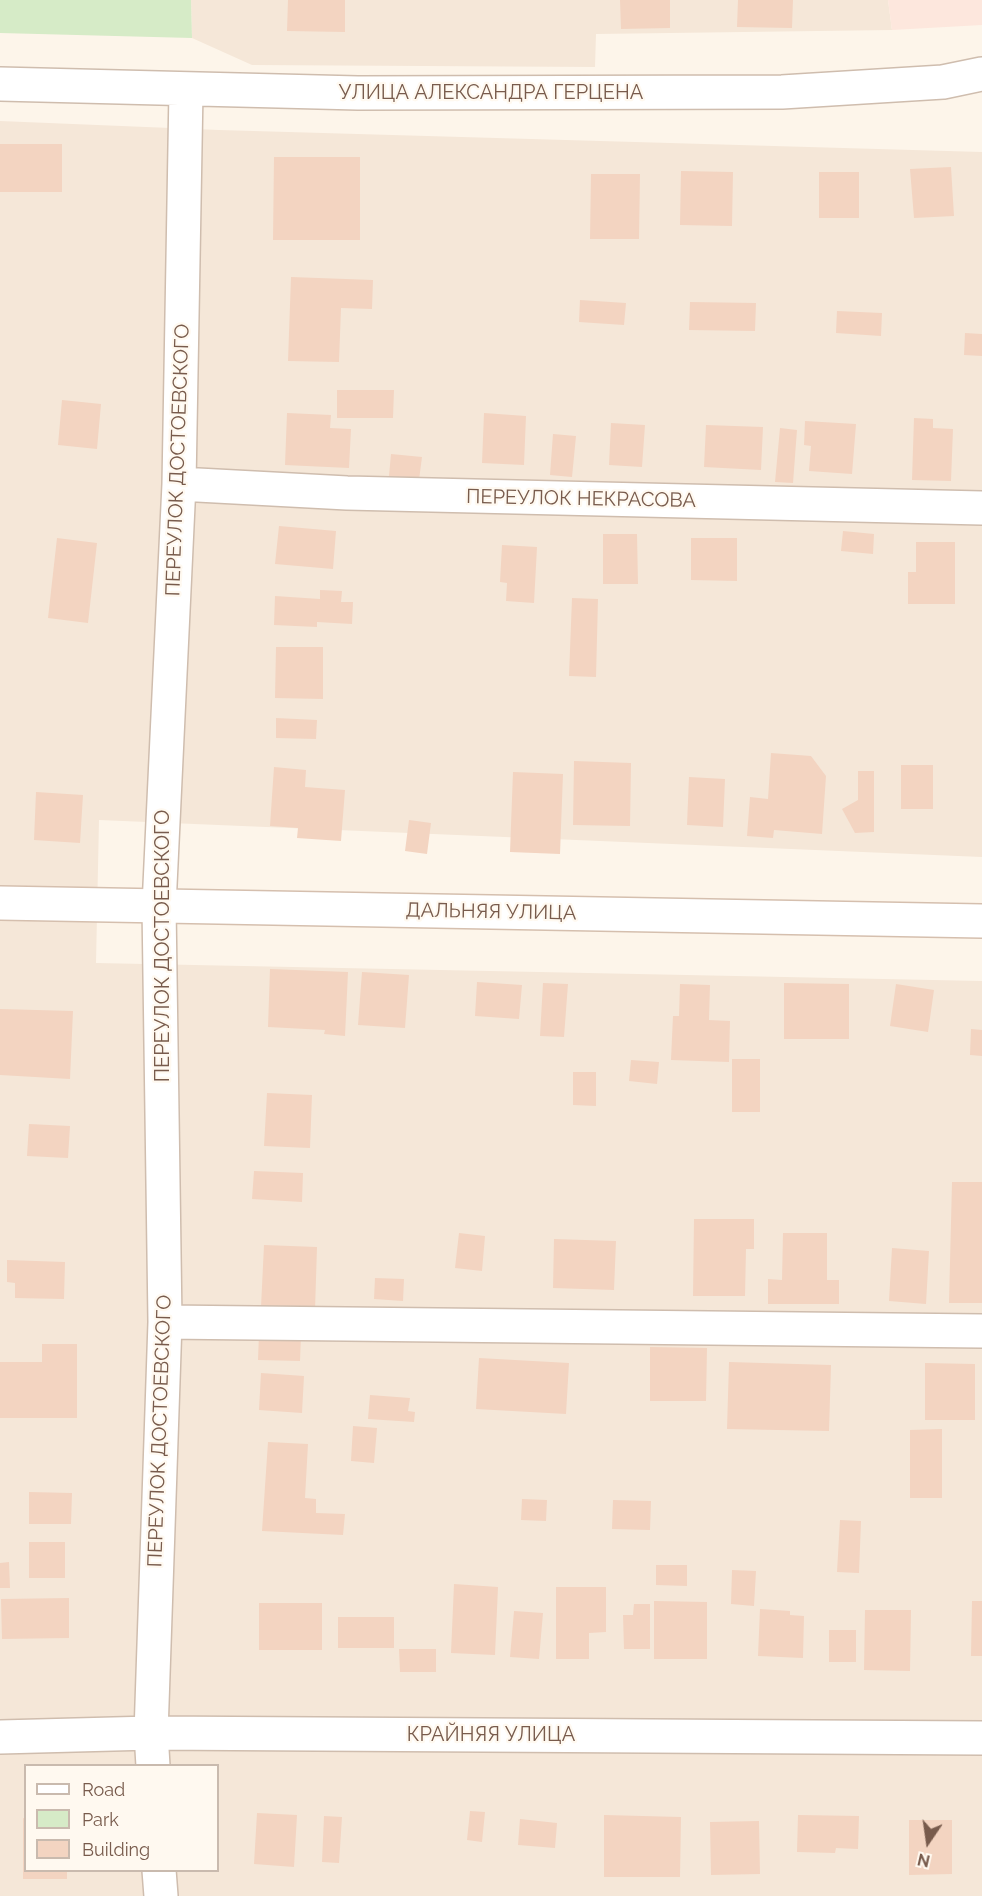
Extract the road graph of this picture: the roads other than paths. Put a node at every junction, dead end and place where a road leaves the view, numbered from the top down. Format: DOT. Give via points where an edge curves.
graph roads {
  1 [pos="982,74"];
  2 [pos="0,84"];
  3 [pos="186,90"];
  4 [pos="179,484"];
  5 [pos="982,508"];
  6 [pos="0,903"];
  7 [pos="159,906"];
  8 [pos="982,921"];
  9 [pos="165,1322"];
  10 [pos="982,1331"];
  11 [pos="151,1733"];
  12 [pos="0,1737"];
  13 [pos="982,1738"];
  14 [pos="153,1764"];
  15 [pos="159,1872"];
  16 [pos="161,1896"];
  1 -- 3 [label="street, УЛИЦА АЛЕКСАНДРА ГЕРЦЕНА" via="943,82 782,93"];
  2 -- 3 [label="street, УЛИЦА АЛЕКСАНДРА ГЕРЦЕНА"];
  3 -- 4 [label="street, ПЕРЕУЛОК ДОСТОЕВСКОГО"];
  4 -- 5 [label="street, ПЕРЕУЛОК НЕКРАСОВА" via="347,493"];
  4 -- 7 [label="street, ПЕРЕУЛОК ДОСТОЕВСКОГО"];
  6 -- 7 [label="street, ДАЛЬНЯЯ УЛИЦА"];
  7 -- 8 [label="street, ДАЛЬНЯЯ УЛИЦА"];
  7 -- 9 [label="street, ПЕРЕУЛОК ДОСТОЕВСКОГО"];
  9 -- 10 [label="street"];
  9 -- 11 [label="street, ПЕРЕУЛОК ДОСТОЕВСКОГО"];
  11 -- 12 [label="street, КРАЙНЯЯ УЛИЦА"];
  11 -- 13 [label="street, КРАЙНЯЯ УЛИЦА"];
  11 -- 14 [label="street, ПЕРЕУЛОК ДОСТОЕВСКОГО"];
  15 -- 16 [label="street"];
}
